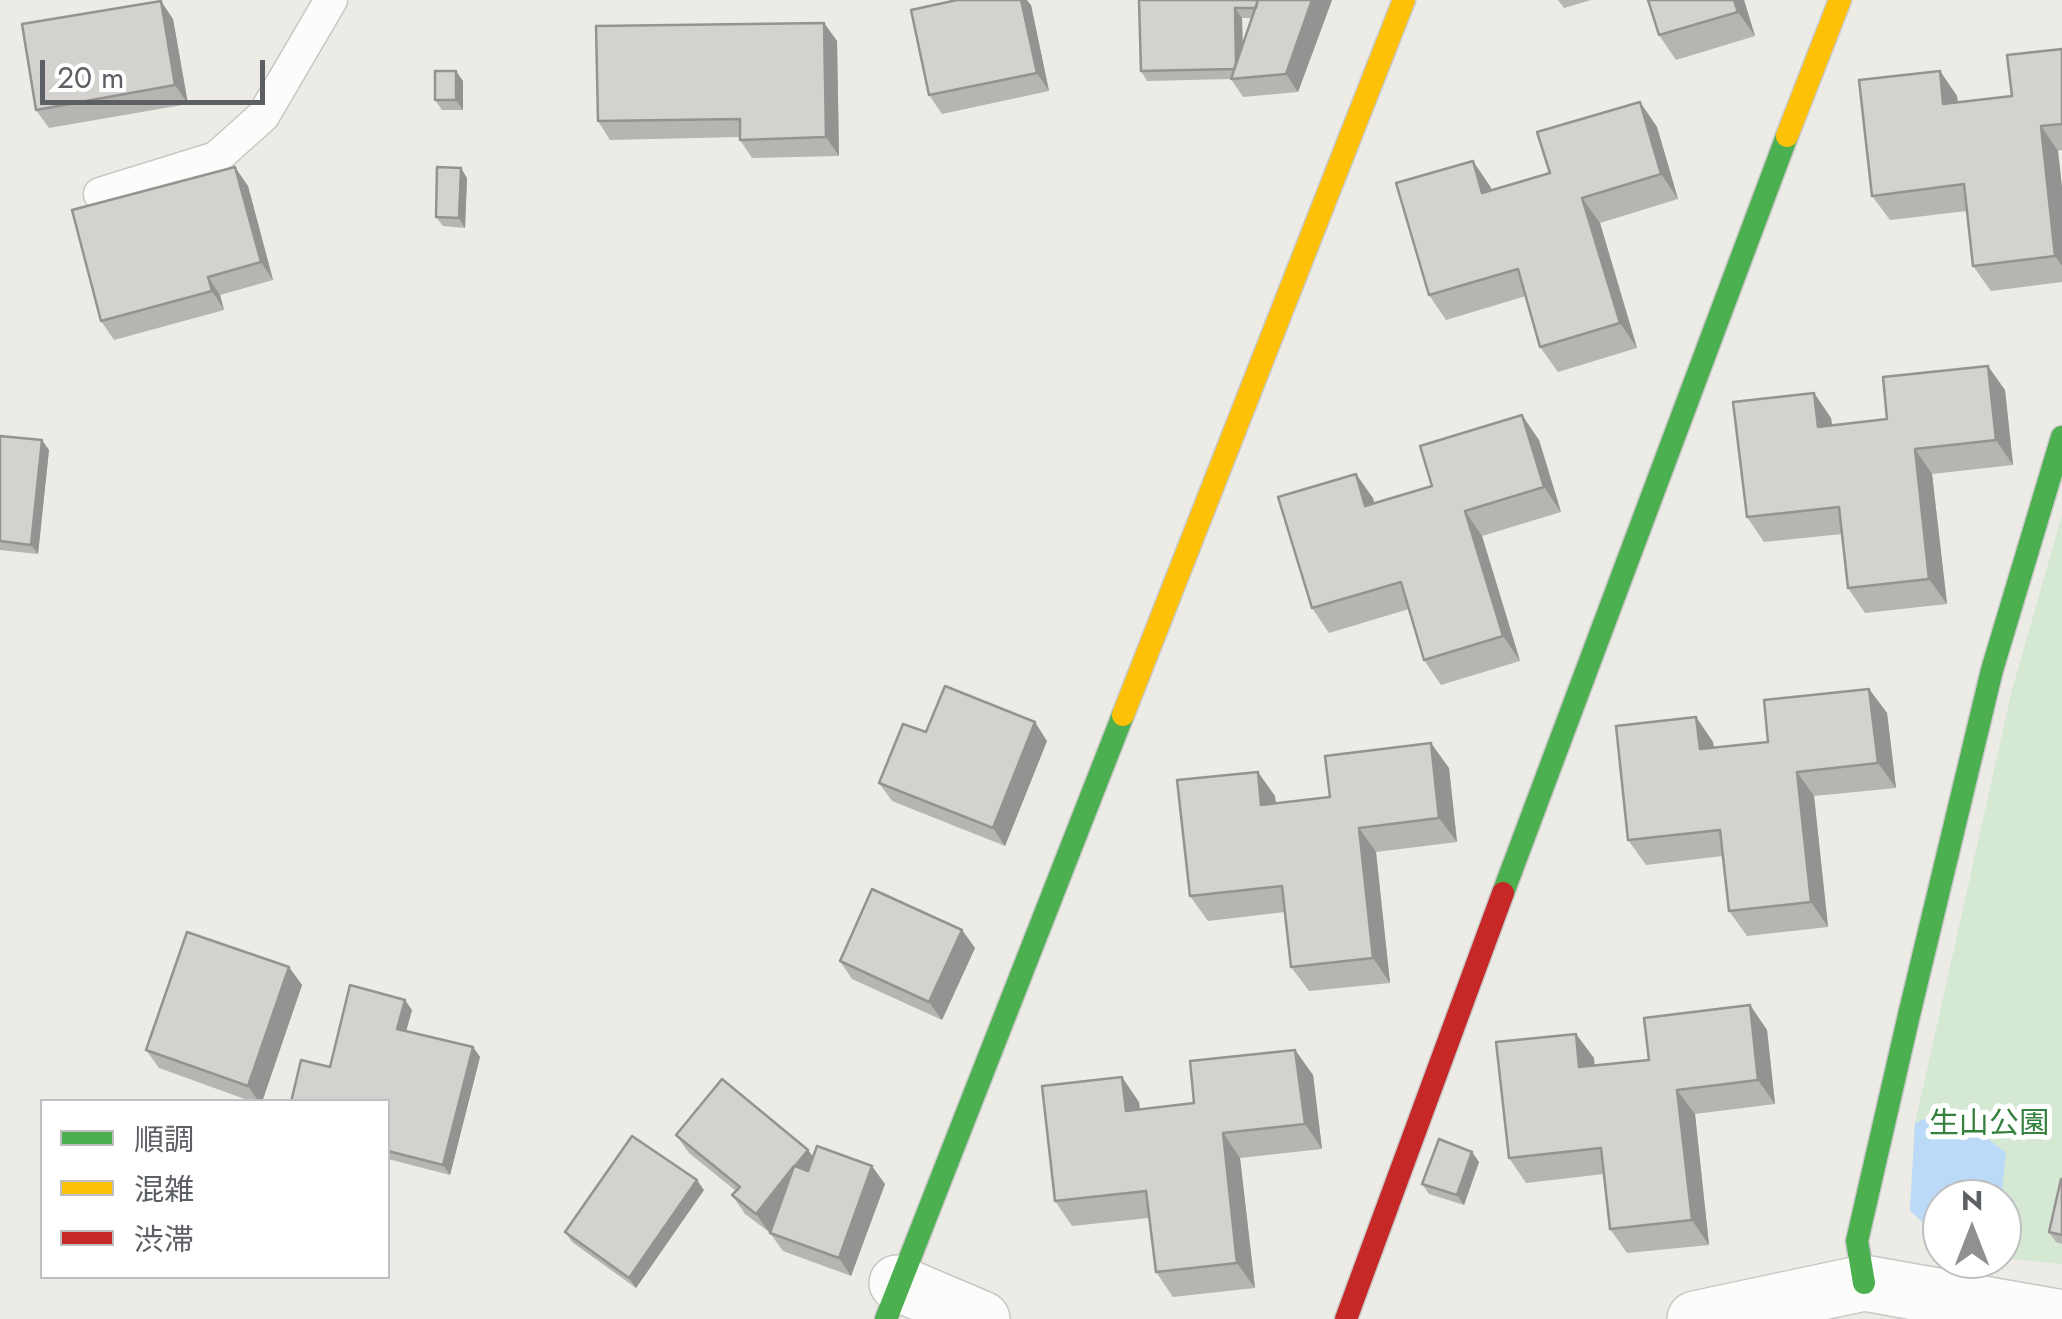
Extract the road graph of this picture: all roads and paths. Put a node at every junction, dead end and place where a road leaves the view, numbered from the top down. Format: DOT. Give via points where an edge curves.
graph roads {
  1 [pos="331,0"];
  2 [pos="1404,0"];
  3 [pos="1840,0"];
  4 [pos="100,194"];
  5 [pos="2062,437"];
  6 [pos="1864,1283"];
  7 [pos="892,1301"];
  8 [pos="2062,1318"];
  9 [pos="982,1319"];
  10 [pos="1346,1319"];
  11 [pos="1695,1319"];
  1 -- 4 [label="lane" via="263,116 216,158"];
  2 -- 7 [label="street"];
  3 -- 10 [label="street" via="1700,359"];
  5 -- 6 [label="street" via="1992,670 1914,996 1857,1241"];
  6 -- 8 [label="street"];
  6 -- 11 [label="street"];
  7 -- 9 [label="street"];
}
